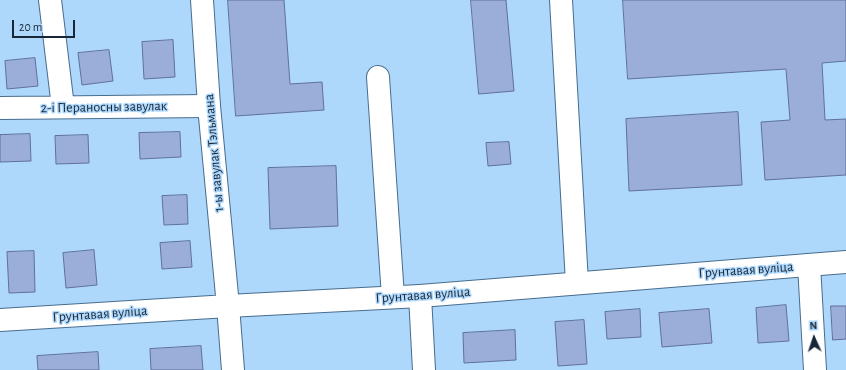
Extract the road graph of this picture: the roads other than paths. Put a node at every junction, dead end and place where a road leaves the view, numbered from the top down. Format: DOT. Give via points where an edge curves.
graph roads {
  1 [pos="50,0"];
  2 [pos="202,0"];
  3 [pos="561,0"];
  4 [pos="378,77"];
  5 [pos="209,106"];
  6 [pos="63,107"];
  7 [pos="0,108"];
  8 [pos="846,262"];
  9 [pos="809,265"];
  10 [pos="577,284"];
  11 [pos="420,296"];
  12 [pos="393,297"];
  13 [pos="228,306"];
  14 [pos="0,320"];
  15 [pos="233,370"];
  16 [pos="424,370"];
  17 [pos="815,370"];
  1 -- 6 [label="main road"];
  2 -- 5 [label="main road, 1-ы завулак Тэльмана"];
  3 -- 10 [label="main road"];
  4 -- 12 [label="main road"];
  5 -- 6 [label="main road, 2-і Пераносны завулак"];
  5 -- 13 [label="main road, 1-ы завулак Тэльмана"];
  6 -- 7 [label="main road, 2-і Пераносны завулак"];
  8 -- 9 [label="main road, Грунтавая вуліца"];
  9 -- 10 [label="main road, Грунтавая вуліца"];
  9 -- 17 [label="main road"];
  10 -- 11 [label="main road, Грунтавая вуліца"];
  11 -- 12 [label="main road, Грунтавая вуліца"];
  11 -- 16 [label="main road"];
  12 -- 13 [label="main road, Грунтавая вуліца"];
  13 -- 14 [label="main road, Грунтавая вуліца"];
  13 -- 15 [label="main road, 1-ы завулак Тэльмана"];
}
